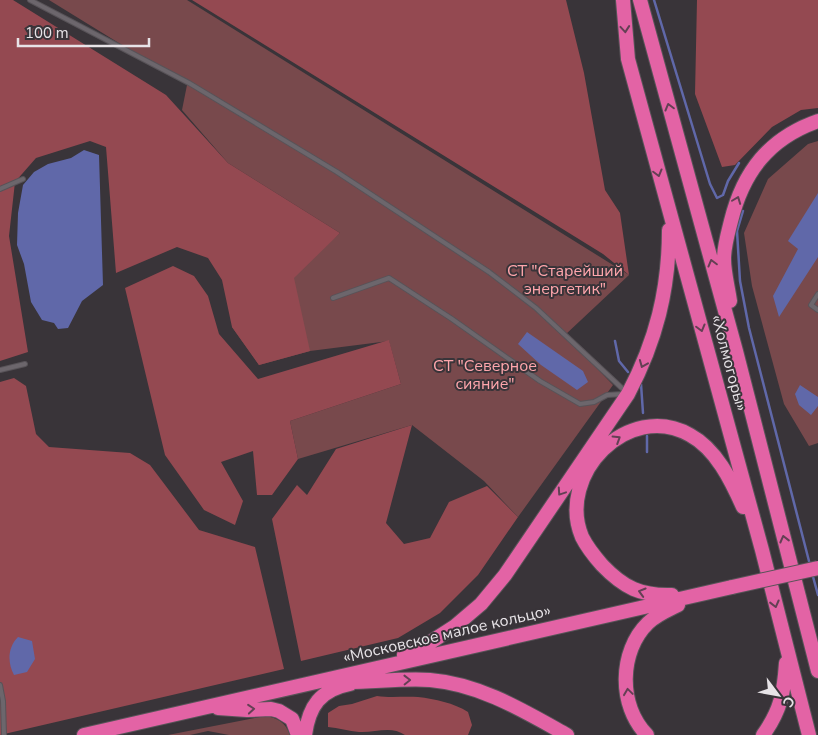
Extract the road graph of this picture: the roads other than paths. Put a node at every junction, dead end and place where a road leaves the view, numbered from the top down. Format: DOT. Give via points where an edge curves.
graph roads {
  1 [pos="30,0"];
  2 [pos="623,0"];
  3 [pos="640,0"];
  4 [pos="818,122"];
  5 [pos="23,180"];
  6 [pos="0,189"];
  7 [pos="670,214"];
  8 [pos="818,294"];
  9 [pos="333,298"];
  10 [pos="818,310"];
  11 [pos="736,351"];
  12 [pos="25,364"];
  13 [pos="0,370"];
  14 [pos="628,394"];
  15 [pos="762,550"];
  16 [pos="818,568"];
  17 [pos="704,594"];
  18 [pos="804,615"];
  19 [pos="818,645"];
  20 [pos="787,652"];
  21 [pos="373,669"];
  22 [pos="818,671"];
  23 [pos="315,682"];
  24 [pos="358,683"];
  25 [pos="0,685"];
  26 [pos="202,707"];
  27 [pos="4,735"];
  28 [pos="84,735"];
  29 [pos="298,735"];
  30 [pos="305,735"];
  31 [pos="567,735"];
  32 [pos="647,735"];
  33 [pos="763,735"];
  34 [pos="809,735"];
  1 -- 14 [label="lane" via="189,83 337,172 489,272 536,308"];
  2 -- 7 [label="highway, «Холмогоры», one-way" via="628,58"];
  11 -- 3 [label="highway, «Холмогоры», one-way"];
  11 -- 4 [label="highway, one-way" via="724,258 735,204 744,182 776,143 795,130"];
  5 -- 6 [label="lane"];
  7 -- 14 [label="highway, one-way" via="669,263 663,300 642,368"];
  7 -- 15 [label="highway, «Холмогоры», one-way"];
  8 -- 10 [label="lane" via="811,305"];
  9 -- 14 [label="lane" via="389,278 540,381 580,404 594,402 607,395"];
  18 -- 11 [label="highway, «Холмогоры», one-way"];
  12 -- 13 [label="lane"];
  14 -- 21 [label="highway, one-way" via="505,575 481,604 423,647"];
  17 -- 15 [label="highway, one-way" via="657,596 641,593 612,575 583,538 578,520 578,494 582,481 598,454 614,439 633,429 653,426 690,434 706,447 730,480"];
  15 -- 20 [label="highway, «Холмогоры», one-way"];
  16 -- 17 [label="highway, «Московское малое кольцо», bridge"];
  17 -- 21 [label="highway, «Московское малое кольцо»"];
  32 -- 17 [label="highway, one-way" via="632,713 627,692 629,654 636,638 653,618"];
  18 -- 19 [label="highway"];
  18 -- 22 [label="highway, «Холмогоры»"];
  20 -- 33 [label="highway" via="782,699"];
  20 -- 34 [label="highway, «Холмогоры»"];
  21 -- 23 [label="highway, «Московское малое кольцо»"];
  23 -- 24 [label="highway"];
  23 -- 26 [label="highway, «Московское малое кольцо»"];
  24 -- 30 [label="highway" via="335,688 320,698 310,715"];
  24 -- 31 [label="highway, one-way" via="430,680 464,686 513,705"];
  25 -- 27 [label="lane"];
  26 -- 28 [label="highway, «Московское малое кольцо»"];
  26 -- 29 [label="highway, one-way" via="279,711 292,719"];
}
